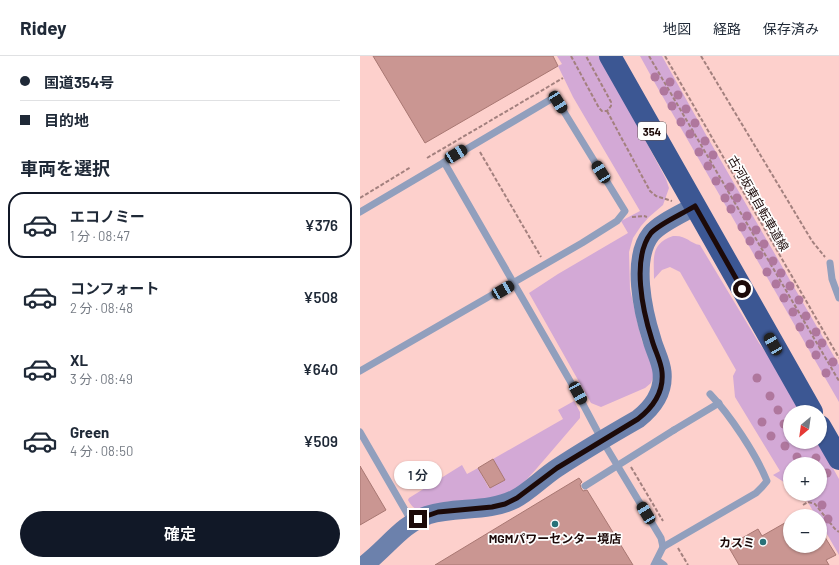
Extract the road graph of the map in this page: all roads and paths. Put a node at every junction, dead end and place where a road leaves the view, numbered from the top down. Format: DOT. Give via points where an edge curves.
graph roads {
  1 [pos="571,56"];
  2 [pos="586,56"];
  3 [pos="610,56"];
  4 [pos="649,56"];
  5 [pos="665,56"];
  6 [pos="701,56"];
  7 [pos="563,78"];
  8 [pos="607,111"];
  9 [pos="480,151"];
  10 [pos="428,158"];
  11 [pos="444,162"];
  12 [pos="412,167"];
  13 [pos="360,198"];
  14 [pos="695,206"];
  15 [pos="360,212"];
  16 [pos="631,217"];
  17 [pos="647,217"];
  18 [pos="543,260"];
  19 [pos="830,263"];
  20 [pos="514,283"];
  21 [pos="839,298"];
  22 [pos="839,358"];
  23 [pos="360,371"];
  24 [pos="839,381"];
  25 [pos="710,394"];
  26 [pos="719,403"];
  27 [pos="808,405"];
  28 [pos="360,432"];
  29 [pos="827,438"];
  30 [pos="602,440"];
  31 [pos="839,459"];
  32 [pos="629,463"];
  33 [pos="585,486"];
  34 [pos="803,504"];
  35 [pos="412,522"];
  36 [pos="665,525"];
  37 [pos="839,532"];
  38 [pos="664,546"];
  39 [pos="678,547"];
  40 [pos="655,563"];
  41 [pos="364,565"];
  42 [pos="664,565"];
  43 [pos="688,565"];
  1 -- 8 [label="path" via="598,108"];
  2 -- 8 [label="path" via="611,102"];
  3 -- 14 [label="highway, 354"];
  4 -- 24 [label="path"];
  5 -- 22 [label="path, 古河坂東自転車道線"];
  6 -- 19 [label="path" via="812,241"];
  7 -- 10 [label="path"];
  8 -- 14 [label="path" via="650,191 656,196"];
  9 -- 18 [label="path"];
  11 -- 15 [label="lane"];
  11 -- 20 [label="lane"];
  11 -- 20 [label="lane" via="553,98 558,102 625,211 617,221"];
  12 -- 13 [label="path"];
  14 -- 27 [label="highway, 354"];
  14 -- 30 [label="street" via="652,232 645,242 642,254 639,274 646,317 660,362 660,389 646,412"];
  16 -- 17 [label="path"];
  19 -- 21 [label="lane" via="832,279"];
  20 -- 23 [label="lane"];
  20 -- 30 [label="lane" via="578,393"];
  25 -- 26 [label="lane"];
  26 -- 33 [label="lane, bridge"];
  26 -- 38 [label="lane" via="754,456 767,481 756,493"];
  28 -- 35 [label="lane"];
  29 -- 31 [label="highway"];
  30 -- 35 [label="street" via="505,504 473,510 438,512"];
  30 -- 38 [label="lane"];
  32 -- 36 [label="path"];
  34 -- 37 [label="path" via="815,504"];
  35 -- 41 [label="street"];
  38 -- 40 [label="lane"];
  39 -- 43 [label="path"];
  40 -- 42 [label="lane"];
}
